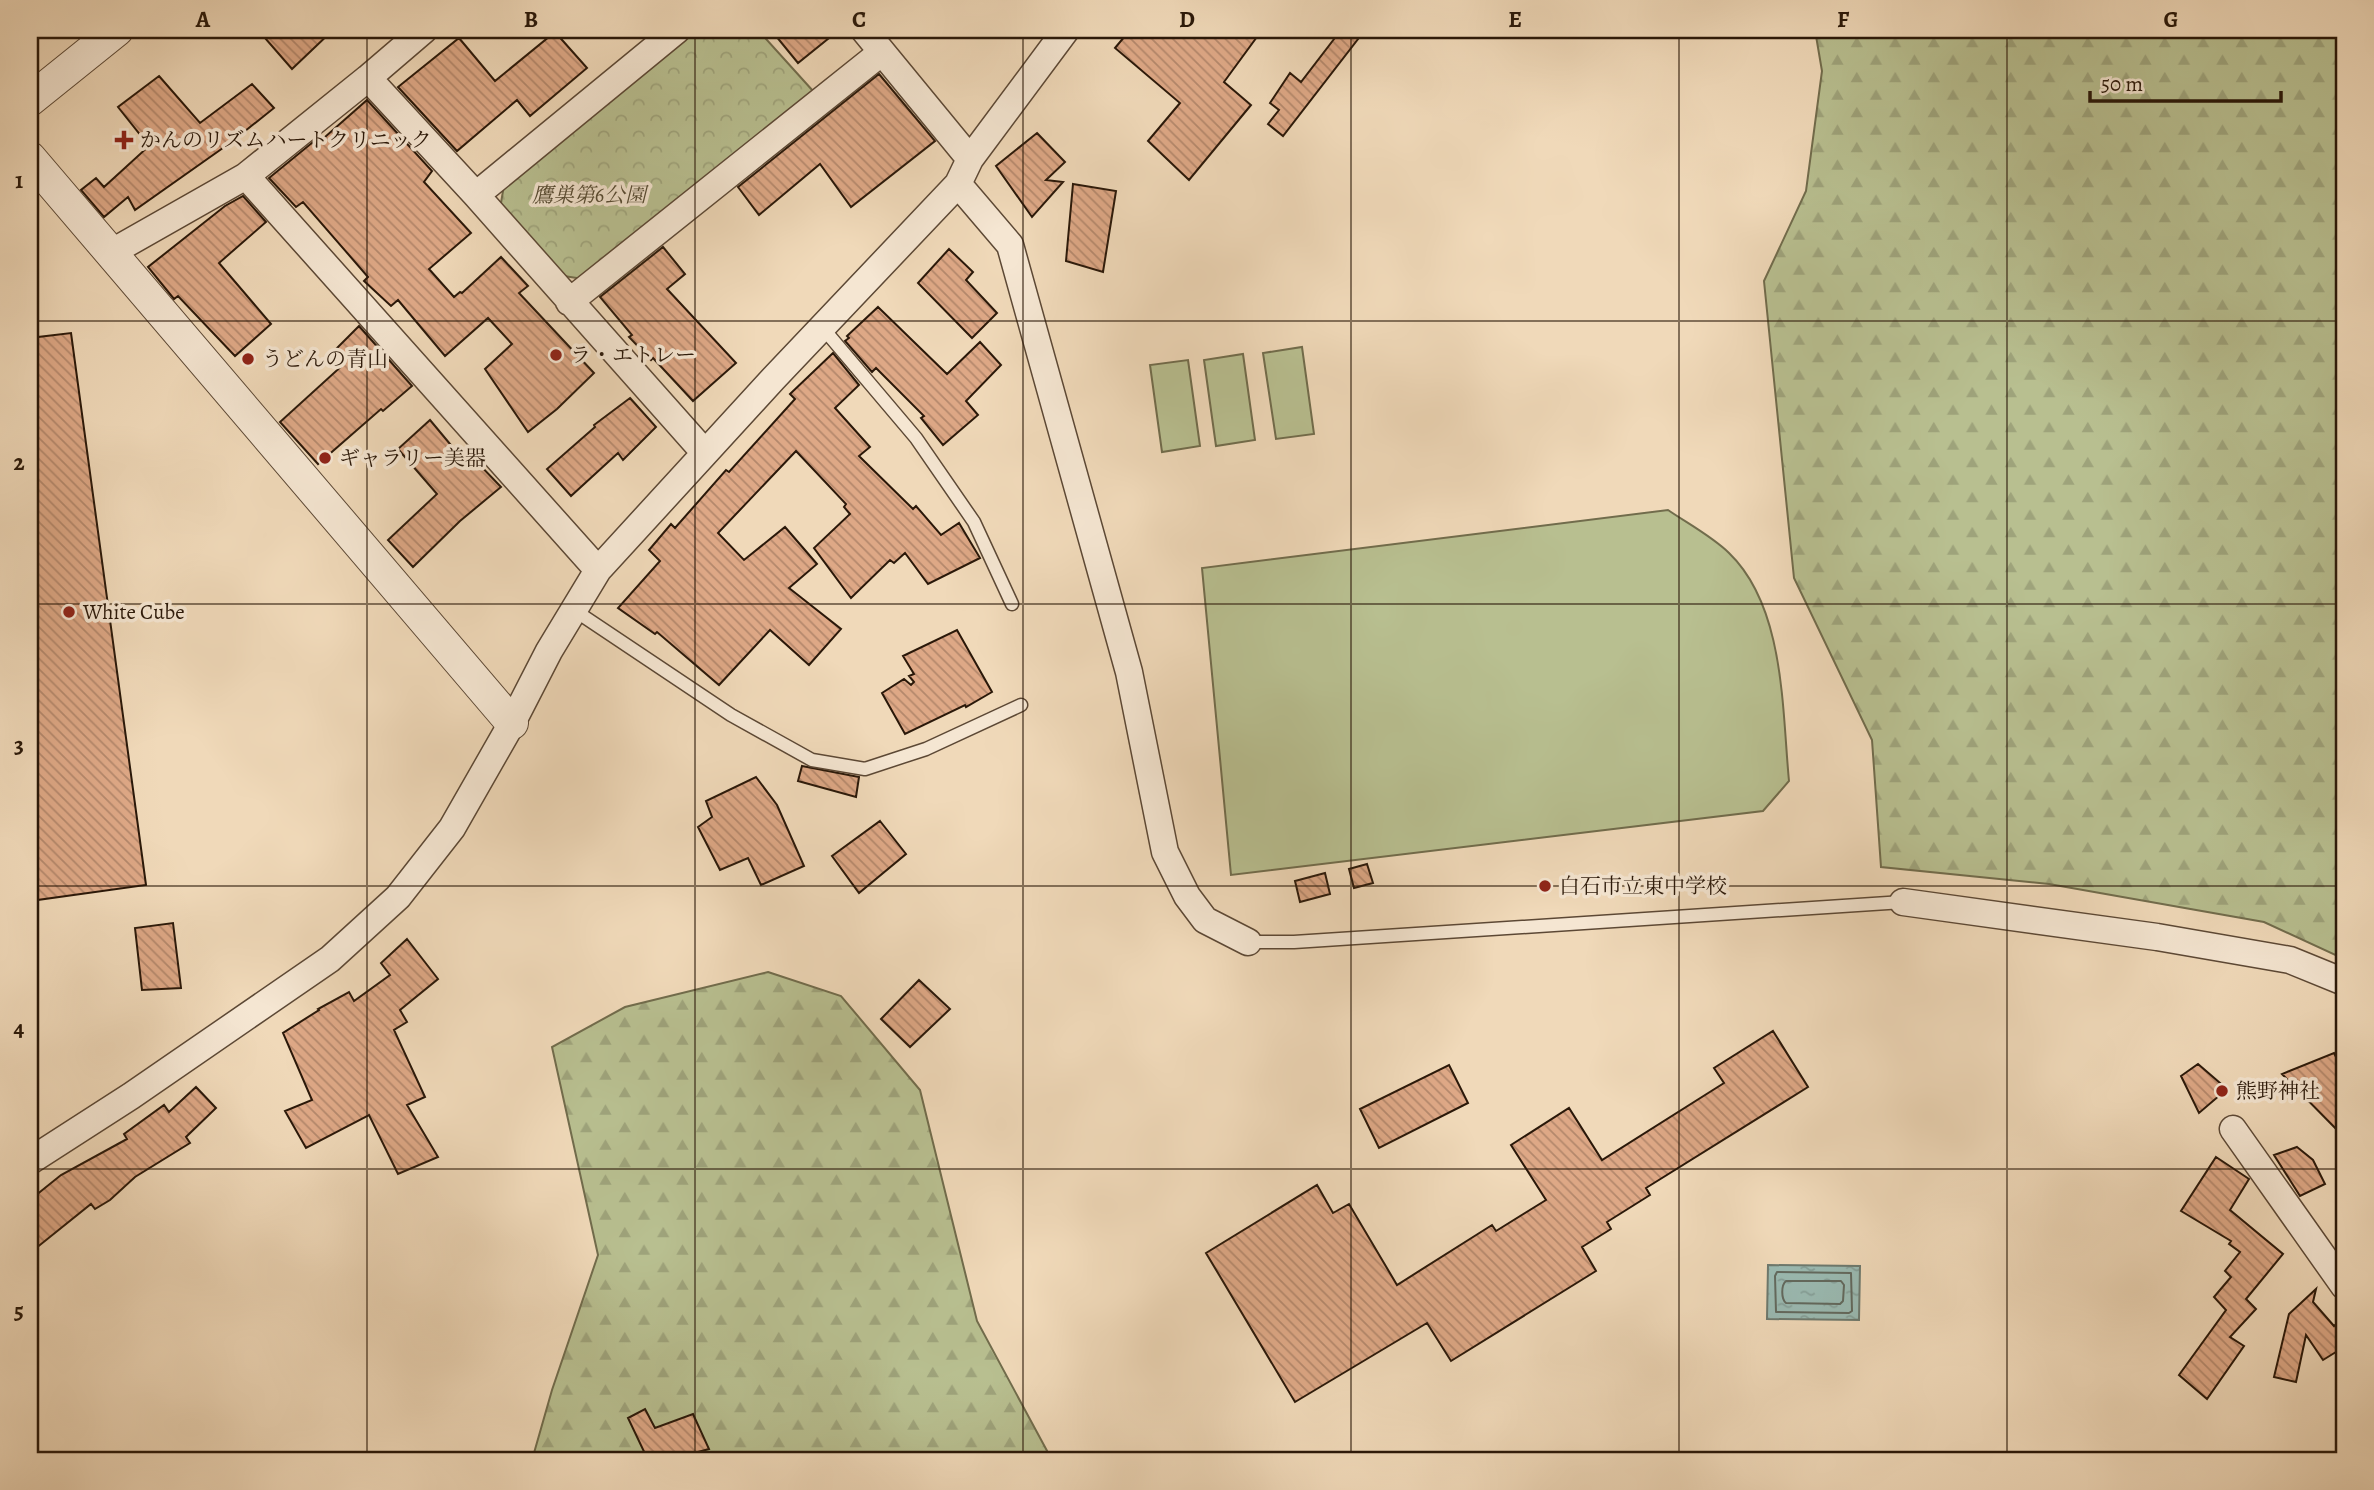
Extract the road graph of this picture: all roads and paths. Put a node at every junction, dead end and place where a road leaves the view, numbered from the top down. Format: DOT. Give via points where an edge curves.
graph roads {
  1 [pos="117,30"];
  2 [pos="424,30"];
  3 [pos="677,30"];
  4 [pos="864,30"];
  5 [pos="1066,30"];
  6 [pos="882,52"];
  7 [pos="368,78"];
  8 [pos="30,100"];
  9 [pos="30,158"];
  10 [pos="970,159"];
  11 [pos="246,176"];
  12 [pos="958,184"];
  13 [pos="476,195"];
  14 [pos="112,252"];
  15 [pos="569,302"];
  16 [pos="822,327"];
  17 [pos="705,453"];
  18 [pos="598,570"];
  19 [pos="1012,604"];
  20 [pos="574,610"];
  21 [pos="1021,705"];
  22 [pos="512,723"];
  23 [pos="1903,902"];
  24 [pos="1248,942"];
  25 [pos="2344,982"];
  26 [pos="2233,1129"];
  27 [pos="30,1161"];
  28 [pos="2344,1286"];
  1 -- 8 [label="street"];
  2 -- 7 [label="street"];
  3 -- 13 [label="street"];
  4 -- 6 [label="street"];
  5 -- 10 [label="street"];
  6 -- 10 [label="street"];
  6 -- 15 [label="street"];
  7 -- 11 [label="street"];
  7 -- 13 [label="street"];
  9 -- 14 [label="street"];
  10 -- 12 [label="street"];
  11 -- 14 [label="street"];
  11 -- 18 [label="street"];
  12 -- 16 [label="street"];
  12 -- 24 [label="street" via="1010,244 1129,672 1165,852 1205,920"];
  13 -- 15 [label="street"];
  14 -- 22 [label="street"];
  15 -- 17 [label="street"];
  16 -- 17 [label="street"];
  16 -- 19 [label="lane" via="916,438 974,522"];
  17 -- 18 [label="street"];
  18 -- 20 [label="street"];
  20 -- 21 [label="lane" via="731,715 812,760 865,769 926,750"];
  20 -- 22 [label="street"];
  22 -- 27 [label="street" via="444,838 398,897 330,959"];
  23 -- 24 [label="lane"];
  23 -- 25 [label="street" via="2290,960"];
  26 -- 28 [label="street"];
}
